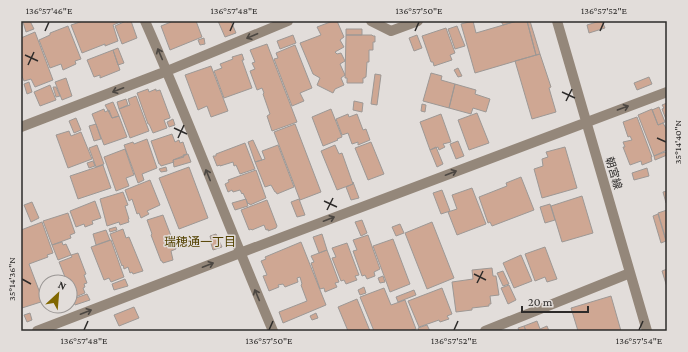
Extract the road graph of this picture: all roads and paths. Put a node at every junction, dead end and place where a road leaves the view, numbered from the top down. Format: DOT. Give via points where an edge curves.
graph roads {
  1 [pos="145,21"];
  2 [pos="288,21"];
  3 [pos="371,21"];
  4 [pos="418,21"];
  5 [pos="557,21"];
  6 [pos="167,71"];
  7 [pos="667,92"];
  8 [pos="586,122"];
  9 [pos="21,127"];
  10 [pos="240,253"];
  11 [pos="630,273"];
  12 [pos="37,331"];
  13 [pos="273,331"];
  14 [pos="485,331"];
  15 [pos="647,331"];
  6 -- 1 [label="street, one-way"];
  2 -- 6 [label="street, one-way"];
  3 -- 4 [label="street" via="391,30"];
  5 -- 8 [label="street, 朝宮線"];
  6 -- 9 [label="street, one-way"];
  10 -- 6 [label="street, one-way"];
  8 -- 7 [label="street, one-way"];
  10 -- 8 [label="street, one-way"];
  8 -- 11 [label="street, 朝宮線"];
  12 -- 10 [label="street, one-way"];
  13 -- 10 [label="street, one-way"];
  11 -- 14 [label="street"];
  11 -- 15 [label="street, 朝宮線"];
}
